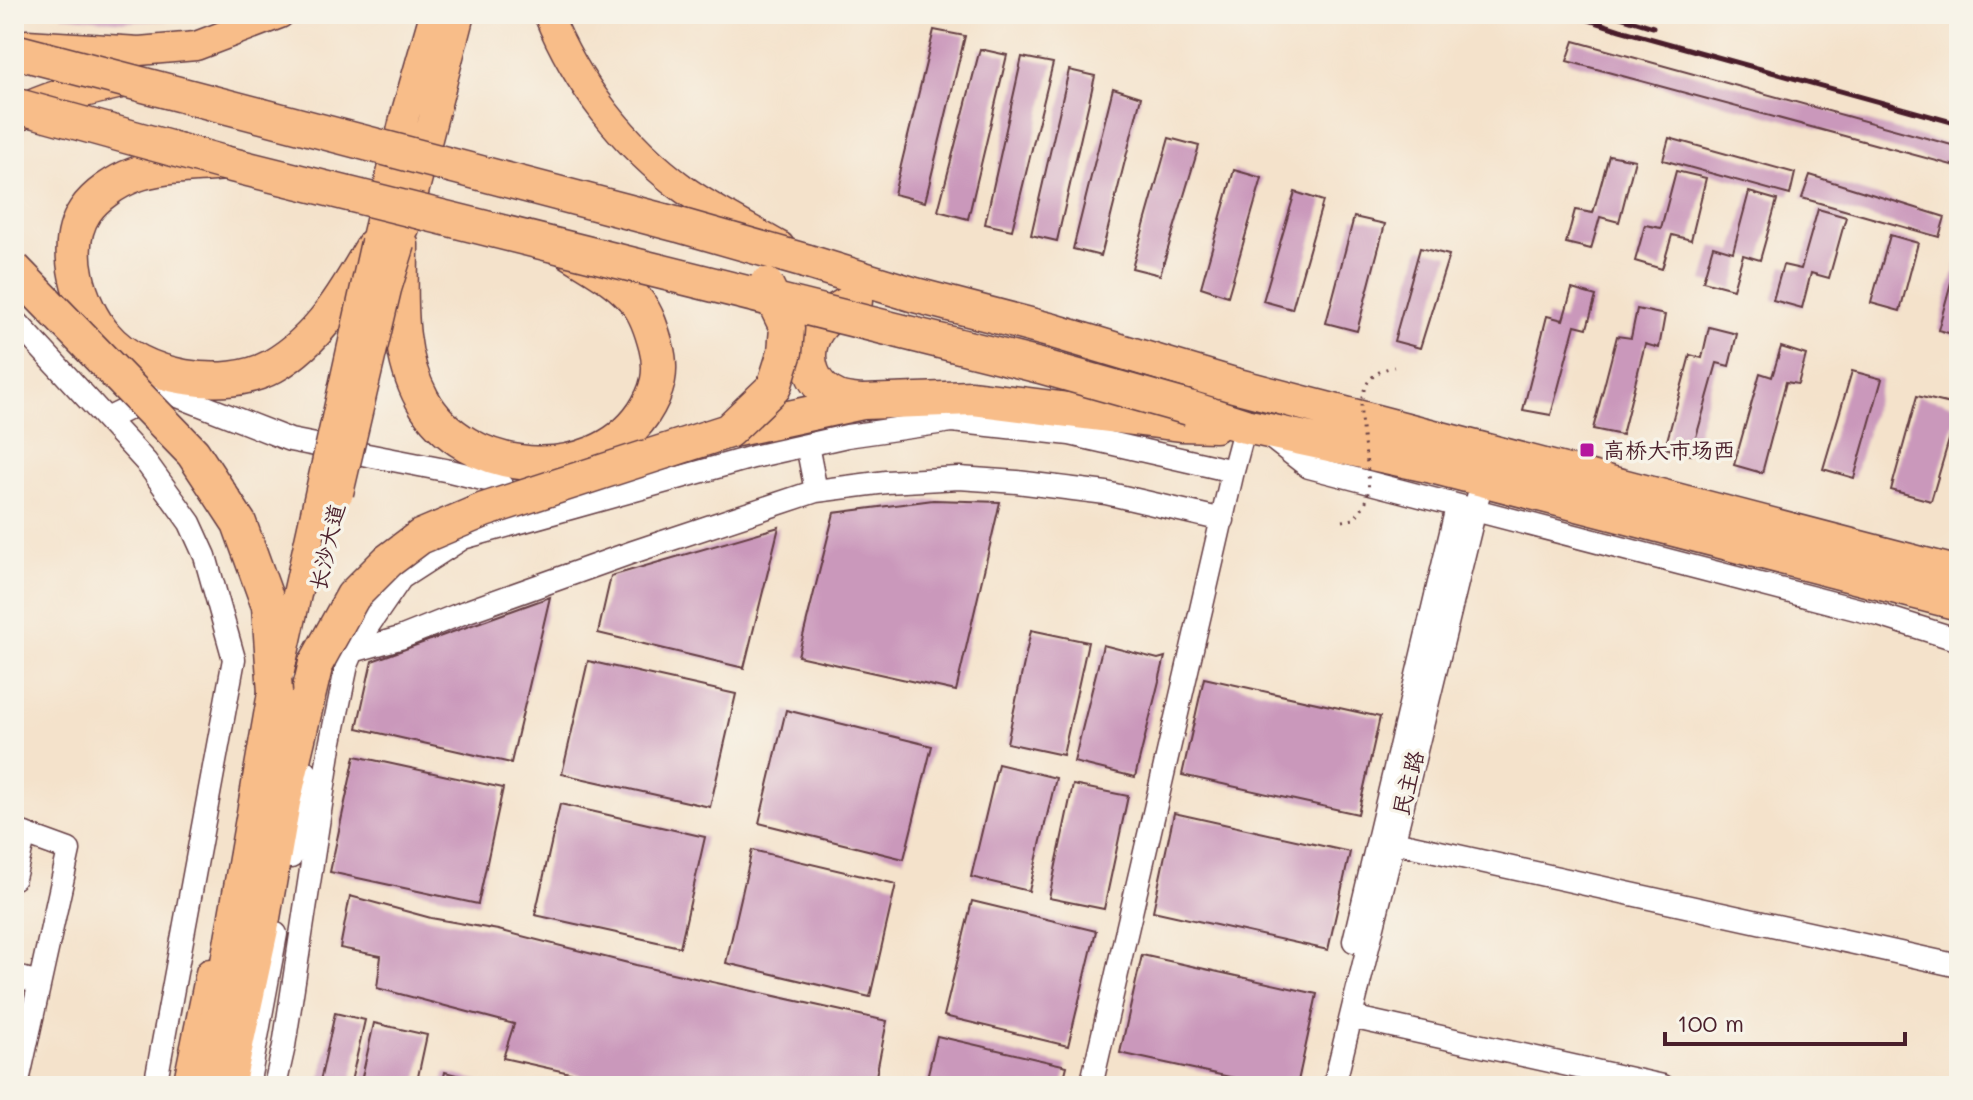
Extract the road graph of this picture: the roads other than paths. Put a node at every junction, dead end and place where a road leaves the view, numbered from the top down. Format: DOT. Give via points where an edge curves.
graph roads {
  1 [pos="280,14"];
  2 [pos="434,14"];
  3 [pos="460,14"];
  4 [pos="548,15"];
  5 [pos="14,44"];
  6 [pos="14,51"];
  7 [pos="125,80"];
  8 [pos="14,105"];
  9 [pos="14,116"];
  10 [pos="224,163"];
  11 [pos="723,238"];
  12 [pos="388,243"];
  13 [pos="562,247"];
  14 [pos="805,261"];
  15 [pos="14,269"];
  16 [pos="915,295"];
  17 [pos="14,319"];
  18 [pos="863,402"];
  19 [pos="1185,416"];
  20 [pos="107,419"];
  21 [pos="1253,428"];
  22 [pos="728,431"];
  23 [pos="807,445"];
  24 [pos="1233,471"];
  25 [pos="816,491"];
  26 [pos="1471,499"];
  27 [pos="531,519"];
  28 [pos="1223,520"];
  29 [pos="1959,574"];
  30 [pos="1959,603"];
  31 [pos="1959,640"];
  32 [pos="329,659"];
  33 [pos="275,693"];
  34 [pos="290,810"];
  35 [pos="20,832"];
  36 [pos="1394,842"];
  37 [pos="14,878"];
  38 [pos="1959,966"];
  39 [pos="14,976"];
  40 [pos="39,983"];
  41 [pos="249,984"];
  42 [pos="1351,1017"];
  43 [pos="207,1083"];
  44 [pos="17,1086"];
  45 [pos="155,1086"];
  46 [pos="246,1086"];
  47 [pos="275,1086"];
  48 [pos="1091,1086"];
  49 [pos="1319,1086"];
  50 [pos="1334,1086"];
  51 [pos="1663,1086"];
  1 -- 5 [label="main road" via="196,46 139,51"];
  2 -- 12 [label="main road" via="405,115"];
  3 -- 12 [label="main road, 长沙大道"];
  4 -- 14 [label="main road, bridge" via="580,80 625,136 685,189"];
  6 -- 7 [label="highway, bridge"];
  7 -- 9 [label="highway, bridge" via="61,96"];
  7 -- 11 [label="highway, bridge"];
  8 -- 10 [label="highway, bridge"];
  10 -- 12 [label="highway, bridge" via="133,175 85,211 76,237 75,268 82,293 93,321 131,359 200,380 242,378 272,366 327,319"];
  10 -- 13 [label="highway, bridge"];
  11 -- 14 [label="highway, bridge"];
  11 -- 22 [label="highway, bridge" via="765,282 787,328 774,387"];
  12 -- 13 [label="highway, bridge" via="409,369 422,400 440,425 464,443 522,463 564,463 617,443 655,395 661,364 638,303 619,283"];
  12 -- 32 [label="main road, 长沙大道, bridge" via="387,289"];
  12 -- 33 [label="main road, bridge"];
  13 -- 19 [label="highway, bridge" via="1040,366"];
  14 -- 16 [label="highway"];
  15 -- 33 [label="highway, bridge" via="193,453 239,523 269,606"];
  16 -- 18 [label="highway" via="867,296 847,304 814,332 807,350 814,379 840,399"];
  16 -- 29 [label="highway" via="1234,385"];
  17 -- 20 [label="street"];
  18 -- 19 [label="highway" via="972,398"];
  18 -- 22 [label="highway"];
  19 -- 21 [label="highway"];
  20 -- 27 [label="street" via="156,395 173,394 290,440 499,483"];
  20 -- 45 [label="street" via="190,523 205,556 234,659"];
  21 -- 24 [label="street"];
  21 -- 26 [label="highway"];
  22 -- 32 [label="highway, bridge" via="484,510 420,537 353,596"];
  23 -- 24 [label="street" via="952,421 1070,434"];
  23 -- 25 [label="street"];
  23 -- 27 [label="street"];
  24 -- 28 [label="street"];
  25 -- 28 [label="street" via="959,478 1017,482 1106,493"];
  25 -- 32 [label="street"];
  26 -- 30 [label="highway"];
  26 -- 31 [label="street"];
  26 -- 36 [label="street, 民主路"];
  26 -- 49 [label="street, 民主路"];
  27 -- 32 [label="street" via="463,538 401,578"];
  28 -- 48 [label="street"];
  32 -- 34 [label="highway"];
  32 -- 47 [label="street" via="330,746"];
  33 -- 43 [label="highway"];
  34 -- 41 [label="highway"];
  34 -- 46 [label="street"];
  35 -- 37 [label="street"];
  35 -- 40 [label="street" via="69,850"];
  36 -- 38 [label="street"];
  36 -- 42 [label="street, 民主路"];
  39 -- 40 [label="street"];
  40 -- 44 [label="street"];
  41 -- 43 [label="highway"];
  41 -- 46 [label="main road"];
  42 -- 50 [label="street, 民主路"];
  42 -- 51 [label="street"];
}
